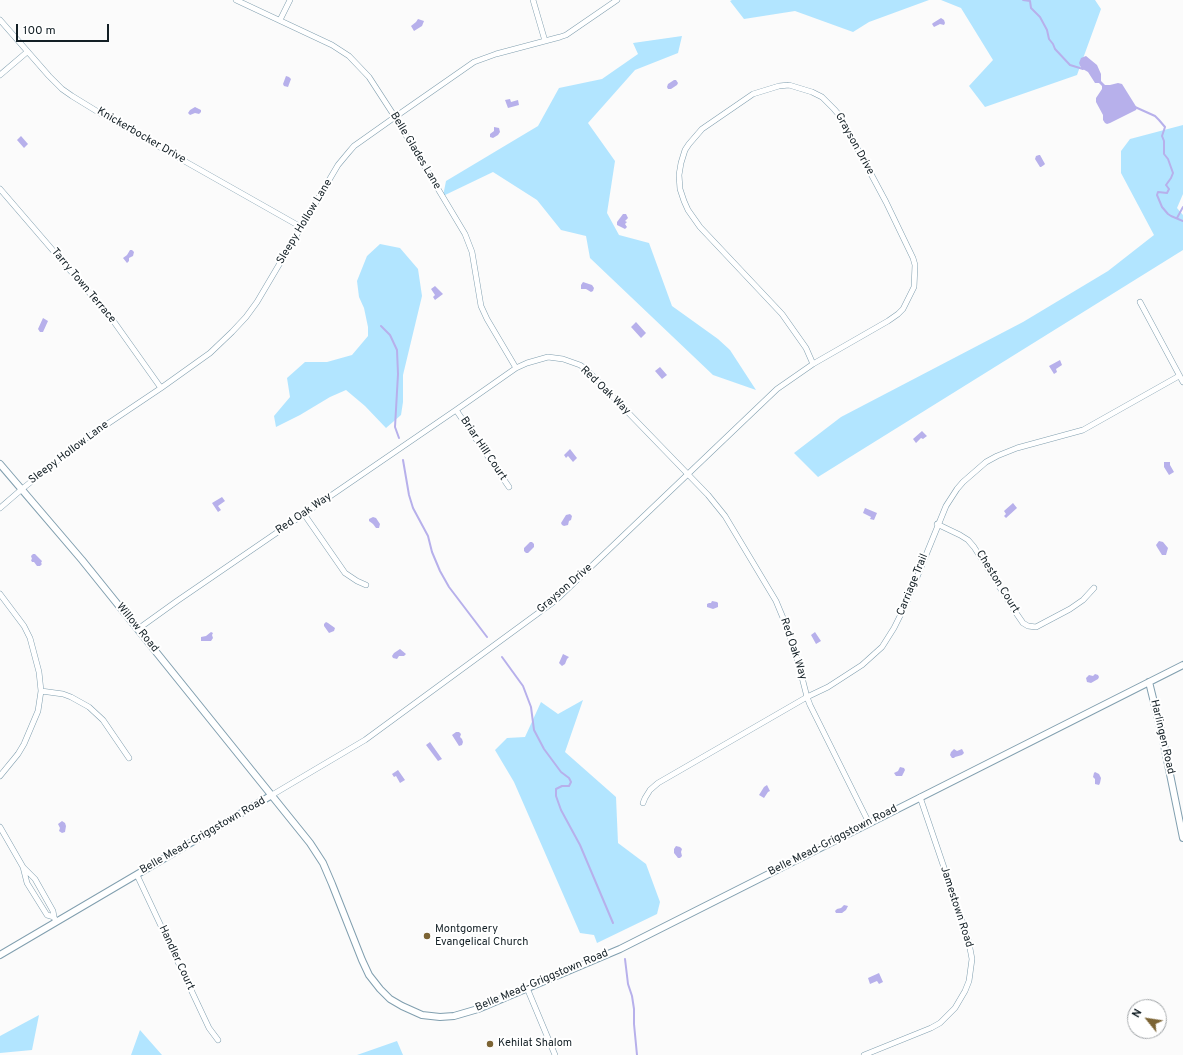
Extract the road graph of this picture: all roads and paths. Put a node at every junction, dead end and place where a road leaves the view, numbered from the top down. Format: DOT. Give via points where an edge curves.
graph roads {
  1 [pos="236,0"];
  2 [pos="290,0"];
  3 [pos="532,0"];
  4 [pos="617,0"];
  5 [pos="0,20"];
  6 [pos="280,20"];
  7 [pos="545,41"];
  8 [pos="27,52"];
  9 [pos="0,75"];
  10 [pos="395,117"];
  11 [pos="0,189"];
  12 [pos="301,228"];
  13 [pos="1140,302"];
  14 [pos="813,364"];
  15 [pos="516,368"];
  16 [pos="1179,376"];
  17 [pos="1183,382"];
  18 [pos="161,388"];
  19 [pos="456,410"];
  20 [pos="0,464"];
  21 [pos="688,474"];
  22 [pos="509,487"];
  23 [pos="22,489"];
  24 [pos="0,508"];
  25 [pos="304,514"];
  26 [pos="937,524"];
  27 [pos="366,585"];
  28 [pos="1094,588"];
  29 [pos="0,594"];
  30 [pos="138,629"];
  31 [pos="1183,665"];
  32 [pos="1149,682"];
  33 [pos="41,691"];
  34 [pos="807,697"];
  35 [pos="129,758"];
  36 [pos="0,776"];
  37 [pos="272,796"];
  38 [pos="920,797"];
  39 [pos="643,803"];
  40 [pos="869,823"];
  41 [pos="0,827"];
  42 [pos="1183,838"];
  43 [pos="23,868"];
  44 [pos="136,875"];
  45 [pos="55,920"];
  46 [pos="0,955"];
  47 [pos="527,988"];
  48 [pos="218,1040"];
  49 [pos="555,1055"];
  50 [pos="864,1055"];
  1 -- 6 [label="street, Belle Glades Lane"];
  2 -- 6 [label="street"];
  3 -- 7 [label="street"];
  4 -- 7 [label="street, Sleepy Hollow Lane" via="566,35"];
  5 -- 8 [label="street, Knickerbocker Drive"];
  6 -- 10 [label="street, Belle Glades Lane" via="349,56 369,77"];
  7 -- 10 [label="street, Sleepy Hollow Lane" via="474,62"];
  8 -- 9 [label="street"];
  8 -- 12 [label="street, Knickerbocker Drive" via="72,96"];
  10 -- 12 [label="street, Sleepy Hollow Lane" via="348,153 338,165"];
  10 -- 15 [label="street, Belle Glades Lane" via="466,234 472,252 481,306"];
  11 -- 18 [label="street, Tarry Town Terrace" via="112,319"];
  12 -- 18 [label="street, Sleepy Hollow Lane" via="267,287 246,317 210,353"];
  13 -- 16 [label="street"];
  14 -- 14 [label="street, Grayson Drive" via="898,314 914,287 915,265 886,202 840,116 822,97 812,92 789,85 779,86 753,94 702,129 685,150 679,175 680,189 688,210 700,227 782,314 806,348"];
  14 -- 21 [label="street, Grayson Drive" via="777,389"];
  15 -- 19 [label="street, Red Oak Way"];
  15 -- 21 [label="street, Red Oak Way" via="548,357 580,365"];
  16 -- 17 [label="street"];
  16 -- 26 [label="street, Carriage Trail" via="1083,430 1016,448 986,462 957,489"];
  18 -- 23 [label="street, Sleepy Hollow Lane" via="82,441"];
  19 -- 22 [label="street, Briar Hill Court"];
  19 -- 25 [label="street, Red Oak Way"];
  20 -- 23 [label="street, Willow Road"];
  21 -- 34 [label="street, Red Oak Way" via="726,516 776,601 796,654"];
  21 -- 37 [label="street, Grayson Drive" via="556,600 365,740"];
  23 -- 24 [label="street, Sleepy Hollow Lane"];
  23 -- 30 [label="street, Willow Road"];
  25 -- 27 [label="street" via="345,573"];
  25 -- 30 [label="street, Red Oak Way"];
  26 -- 28 [label="street, Cheston Court" via="968,540 1023,623 1028,626 1036,626 1070,609"];
  26 -- 34 [label="street, Carriage Trail" via="906,604 882,647 862,665"];
  29 -- 33 [label="street" via="30,638"];
  30 -- 37 [label="street, Willow Road"];
  31 -- 32 [label="street, Belle Mead-Griggstown Road"];
  32 -- 38 [label="street, Belle Mead-Griggstown Road"];
  32 -- 42 [label="street, Harlingen Road"];
  33 -- 35 [label="street" via="71,697 89,707 103,720"];
  33 -- 36 [label="street" via="38,711 24,744"];
  34 -- 39 [label="street, Carriage Trail" via="658,783 650,790"];
  34 -- 40 [label="street, Red Oak Way"];
  37 -- 44 [label="street, Belle Mead-Griggstown Road"];
  37 -- 47 [label="street, Belle Mead-Griggstown Road" via="323,863 369,975 390,999 418,1014 454,1016 478,1009"];
  38 -- 40 [label="street, Belle Mead-Griggstown Road"];
  38 -- 50 [label="street, Jamestown Road" via="968,938 972,959 969,981 955,1008 940,1023"];
  40 -- 47 [label="street, Belle Mead-Griggstown Road" via="633,942"];
  41 -- 43 [label="street"];
  43 -- 45 [label="street" via="35,879 53,911"];
  43 -- 45 [label="street" via="27,883 38,901 47,915"];
  44 -- 45 [label="street, Belle Mead-Griggstown Road"];
  44 -- 48 [label="street, Handler Court"];
  45 -- 46 [label="street, Belle Mead-Griggstown Road"];
  47 -- 49 [label="street"];
}
